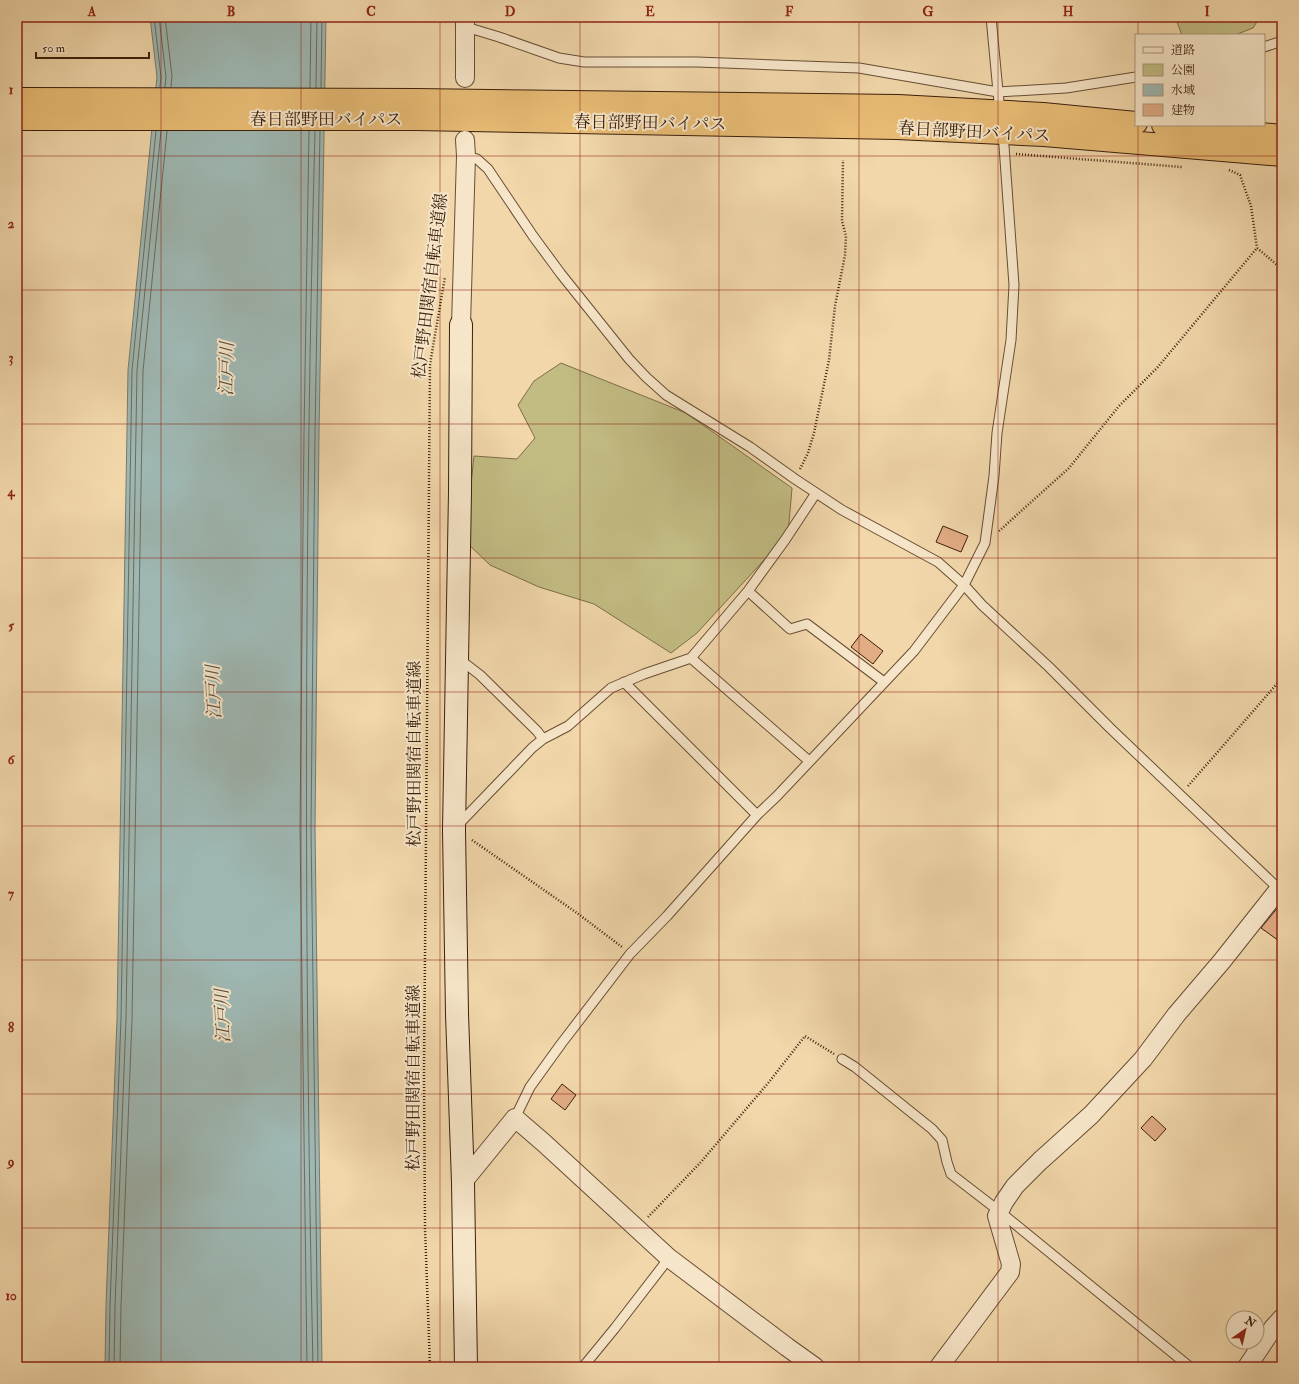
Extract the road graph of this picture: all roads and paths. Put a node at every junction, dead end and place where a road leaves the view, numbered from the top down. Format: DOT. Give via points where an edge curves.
graph roads {
  1 [pos="991,17"];
  2 [pos="466,22"];
  3 [pos="1282,41"];
  4 [pos="1265,47"];
  5 [pos="1135,77"];
  6 [pos="465,78"];
  7 [pos="17,99"];
  8 [pos="416,109"];
  9 [pos="17,119"];
  10 [pos="1002,123"];
  11 [pos="1135,123"];
  12 [pos="1174,126"];
  13 [pos="1282,136"];
  14 [pos="465,148"];
  15 [pos="1282,155"];
  16 [pos="843,160"];
  17 [pos="1184,167"];
  18 [pos="1222,170"];
  19 [pos="1257,248"];
  20 [pos="1282,269"];
  21 [pos="446,270"];
  22 [pos="461,324"];
  23 [pos="795,479"];
  24 [pos="816,493"];
  25 [pos="985,543"];
  26 [pos="964,585"];
  27 [pos="748,591"];
  28 [pos="457,658"];
  29 [pos="691,658"];
  30 [pos="1282,678"];
  31 [pos="624,682"];
  32 [pos="884,682"];
  33 [pos="543,738"];
  34 [pos="809,761"];
  35 [pos="1180,794"];
  36 [pos="757,815"];
  37 [pos="454,829"];
  38 [pos="1281,891"];
  39 [pos="630,954"];
  40 [pos="842,1059"];
  41 [pos="515,1118"];
  42 [pos="463,1182"];
  43 [pos="999,1211"];
  44 [pos="638,1228"];
  45 [pos="669,1258"];
  46 [pos="1279,1327"];
  47 [pos="430,1367"];
  48 [pos="466,1367"];
  49 [pos="583,1367"];
  50 [pos="815,1367"];
  51 [pos="939,1367"];
  52 [pos="1190,1367"];
  53 [pos="1247,1367"];
  1 -- 10 [label="lane"];
  2 -- 6 [label="street"];
  2 -- 10 [label="lane" via="559,58 584,62 697,62 858,68"];
  3 -- 4 [label="lane"];
  5 -- 10 [label="lane" via="1066,88"];
  7 -- 8 [label="highway, 春日部野田バイパス"];
  8 -- 9 [label="highway, 春日部野田バイパス"];
  8 -- 10 [label="highway, 春日部野田バイパス" via="898,106"];
  10 -- 11 [label="highway, 春日部野田バイパス" via="1043,114"];
  10 -- 15 [label="highway, 春日部野田バイパス" via="1044,134"];
  10 -- 17 [label="path"];
  10 -- 25 [label="lane" via="1014,284 1011,340 997,433"];
  12 -- 13 [label="highway"];
  14 -- 22 [label="street"];
  14 -- 23 [label="lane" via="488,169 561,274 646,377 666,394"];
  16 -- 23 [label="path" via="842,221 846,236 845,255 835,306 829,360 814,433 808,453"];
  18 -- 19 [label="path" via="1230,170 1240,175 1251,206"];
  19 -- 20 [label="path"];
  19 -- 25 [label="path" via="1157,368 1119,406 1069,468"];
  21 -- 47 [label="path, 松戸野田関宿自転車道線" via="430,364 424,1074 425,1228"];
  22 -- 28 [label="street"];
  23 -- 24 [label="lane"];
  24 -- 26 [label="lane" via="875,529 938,562"];
  24 -- 27 [label="lane"];
  25 -- 26 [label="lane"];
  26 -- 32 [label="lane" via="914,651"];
  26 -- 35 [label="lane"];
  27 -- 29 [label="lane"];
  27 -- 32 [label="lane" via="790,629 807,624"];
  28 -- 33 [label="lane" via="480,676"];
  28 -- 37 [label="street"];
  29 -- 31 [label="lane"];
  29 -- 34 [label="lane"];
  30 -- 35 [label="path"];
  31 -- 33 [label="lane" via="611,688 568,726"];
  31 -- 36 [label="lane"];
  32 -- 34 [label="lane"];
  33 -- 37 [label="lane"];
  34 -- 36 [label="lane"];
  35 -- 38 [label="lane"];
  36 -- 39 [label="lane"];
  37 -- 39 [label="path" via="578,913"];
  37 -- 42 [label="street"];
  38 -- 43 [label="street" via="1176,1015 1143,1059 1091,1115 1020,1181"];
  39 -- 41 [label="lane" via="530,1087"];
  40 -- 43 [label="lane" via="932,1129 942,1140 951,1174"];
  40 -- 44 [label="path" via="805,1036 701,1162"];
  41 -- 42 [label="street"];
  41 -- 44 [label="street"];
  42 -- 48 [label="street"];
  43 -- 51 [label="street" via="997,1216 1011,1264 1010,1272"];
  43 -- 52 [label="lane"];
  44 -- 45 [label="street"];
  45 -- 49 [label="lane"];
  45 -- 50 [label="street"];
  46 -- 53 [label="street"];
}
